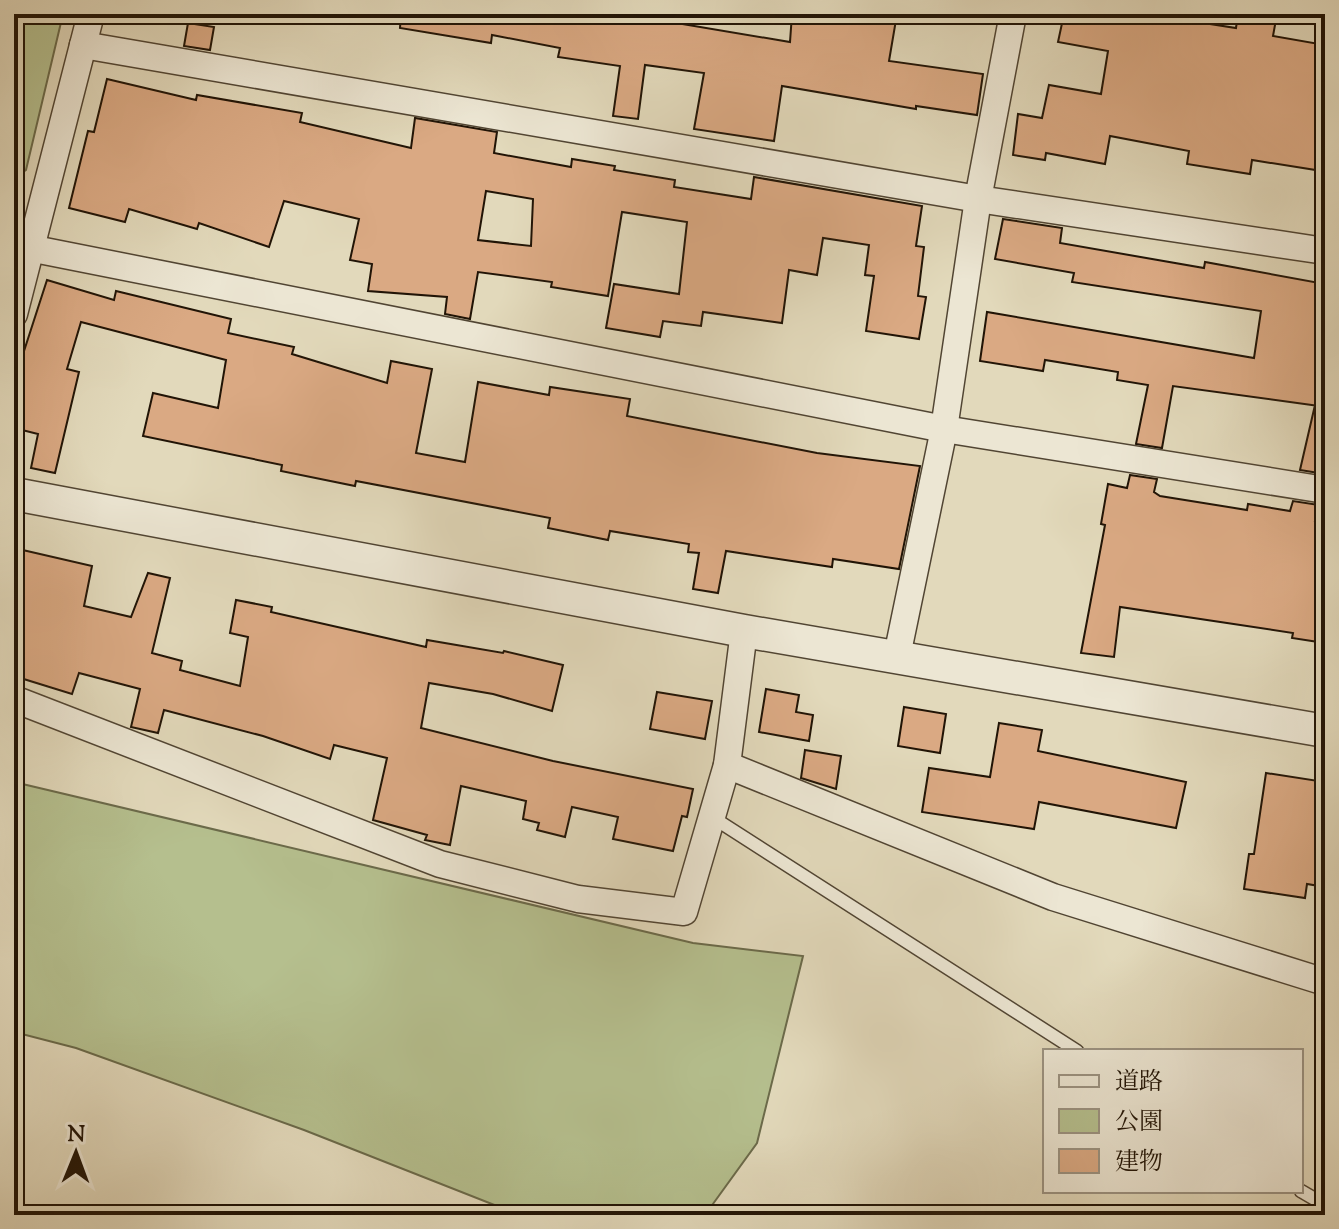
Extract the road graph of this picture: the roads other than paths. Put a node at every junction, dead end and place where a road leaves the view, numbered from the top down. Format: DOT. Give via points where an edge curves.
graph roads {
  1 [pos="91,14"];
  2 [pos="1013,14"];
  3 [pos="83,45"];
  4 [pos="978,199"];
  5 [pos="23,248"];
  6 [pos="1325,251"];
  7 [pos="14,314"];
  8 [pos="944,429"];
  9 [pos="1325,490"];
  10 [pos="14,494"];
  11 [pos="744,631"];
  12 [pos="897,656"];
  13 [pos="14,699"];
  14 [pos="1325,731"];
  15 [pos="727,765"];
  16 [pos="712,817"];
  17 [pos="1325,982"];
  18 [pos="1074,1049"];
  19 [pos="1303,1192"];
  20 [pos="1325,1205"];
  1 -- 3 [label="street"];
  2 -- 4 [label="street"];
  3 -- 4 [label="street"];
  3 -- 5 [label="street"];
  4 -- 6 [label="street"];
  4 -- 8 [label="street"];
  5 -- 7 [label="street"];
  5 -- 8 [label="street"];
  8 -- 9 [label="street"];
  8 -- 12 [label="street"];
  10 -- 11 [label="street"];
  11 -- 12 [label="street"];
  11 -- 15 [label="street"];
  12 -- 14 [label="street"];
  13 -- 16 [label="street" via="440,864 578,899 684,912"];
  15 -- 16 [label="street"];
  15 -- 17 [label="street" via="1053,897"];
  16 -- 18 [label="lane"];
  19 -- 20 [label="lane"];
}
